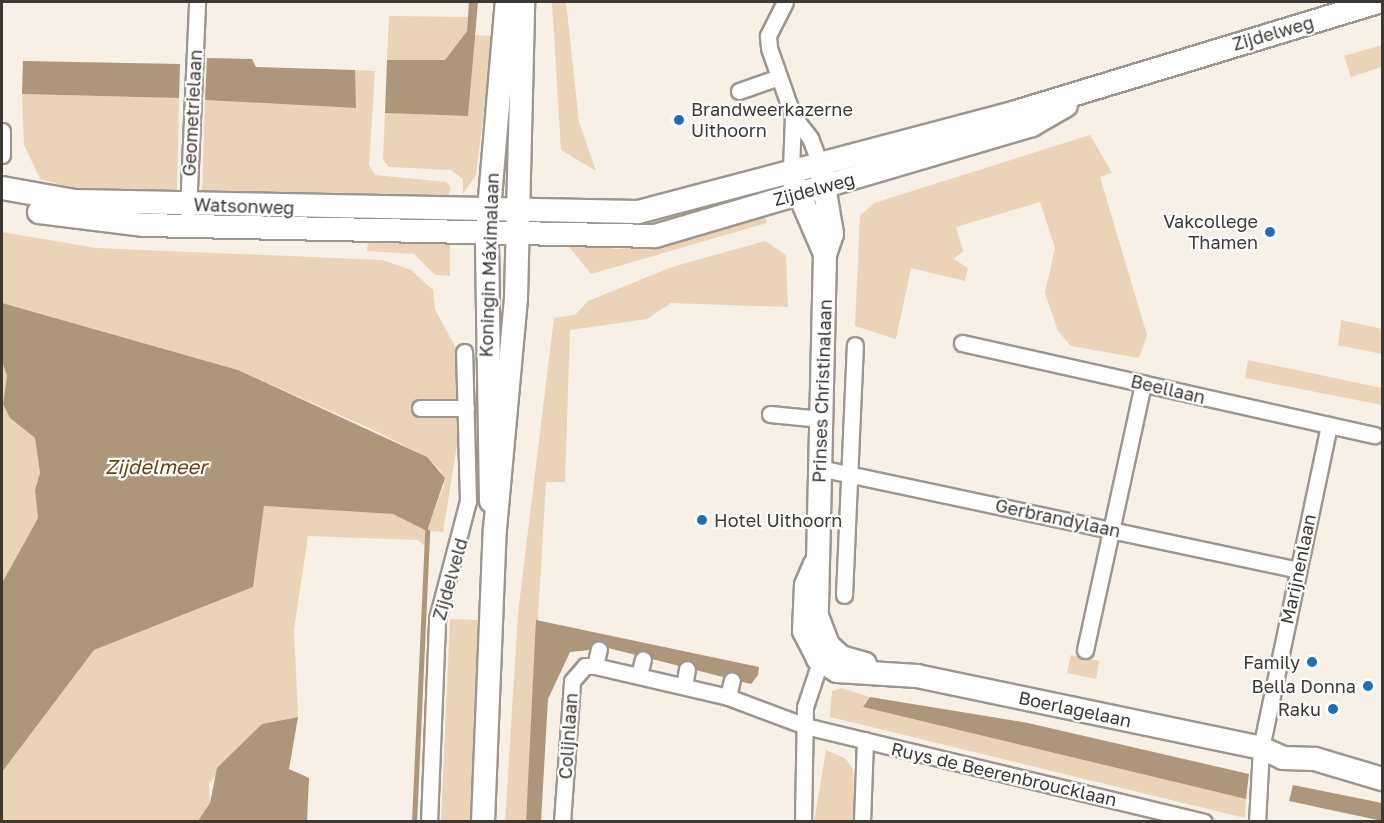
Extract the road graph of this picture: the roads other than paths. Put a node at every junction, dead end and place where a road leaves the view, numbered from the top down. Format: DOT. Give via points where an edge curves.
graph roads {
  1 [pos="197,2"];
  2 [pos="507,2"];
  3 [pos="523,2"];
  4 [pos="785,2"];
  5 [pos="1379,2"];
  6 [pos="779,77"];
  7 [pos="1097,85"];
  8 [pos="740,91"];
  9 [pos="793,116"];
  10 [pos="2,131"];
  11 [pos="2,155"];
  12 [pos="820,164"];
  13 [pos="791,168"];
  14 [pos="825,187"];
  15 [pos="2,188"];
  16 [pos="797,195"];
  17 [pos="2,202"];
  18 [pos="488,211"];
  19 [pos="519,212"];
  20 [pos="188,215"];
  21 [pos="487,233"];
  22 [pos="518,236"];
  23 [pos="825,254"];
  24 [pos="962,343"];
  25 [pos="855,345"];
  26 [pos="464,352"];
  27 [pos="1143,383"];
  28 [pos="420,408"];
  29 [pos="466,408"];
  30 [pos="770,414"];
  31 [pos="822,419"];
  32 [pos="1329,426"];
  33 [pos="1375,435"];
  34 [pos="819,468"];
  35 [pos="849,474"];
  36 [pos="495,529"];
  37 [pos="1112,529"];
  38 [pos="1297,570"];
  39 [pos="844,595"];
  40 [pos="599,649"];
  41 [pos="1085,650"];
  42 [pos="823,652"];
  43 [pos="643,659"];
  44 [pos="595,666"];
  45 [pos="687,669"];
  46 [pos="639,675"];
  47 [pos="732,680"];
  48 [pos="684,686"];
  49 [pos="728,697"];
  50 [pos="805,726"];
  51 [pos="865,740"];
  52 [pos="1261,748"];
  53 [pos="1379,774"];
  54 [pos="429,822"];
  55 [pos="483,822"];
  56 [pos="562,822"];
  57 [pos="802,822"];
  58 [pos="862,822"];
  59 [pos="1204,822"];
  60 [pos="1257,822"];
  1 -- 20 [label="street, Geometrielaan"];
  2 -- 18 [label="street, Koningin Máximalaan"];
  3 -- 19 [label="street, Koningin Máximalaan"];
  4 -- 6 [label="street" via="768,36"];
  5 -- 7 [label="street, Zijdelweg"];
  6 -- 8 [label="street"];
  6 -- 9 [label="street"];
  7 -- 12 [label="street, Zijdelweg"];
  7 -- 14 [label="street, Zijdelweg" via="1032,125"];
  9 -- 12 [label="street" via="810,138"];
  9 -- 13 [label="street"];
  10 -- 11 [label="street"];
  12 -- 13 [label="street, Zijdelweg"];
  12 -- 14 [label="street, Prinses Christinalaan"];
  13 -- 16 [label="street, Prinses Christinalaan"];
  13 -- 19 [label="street, Zijdelweg" via="638,212"];
  14 -- 16 [label="street, Zijdelweg"];
  14 -- 23 [label="street, Prinses Christinalaan" via="832,234"];
  15 -- 20 [label="street, Watsonweg"];
  16 -- 22 [label="street, Zijdelweg" via="655,236"];
  16 -- 23 [label="street, Prinses Christinalaan"];
  17 -- 20 [label="street, Watsonweg" via="97,221"];
  18 -- 19 [label="street, Zijdelweg"];
  18 -- 20 [label="street, Watsonweg"];
  18 -- 21 [label="street, Koningin Máximalaan"];
  19 -- 22 [label="street, Koningin Máximalaan"];
  20 -- 21 [label="street, Watsonweg"];
  21 -- 22 [label="street, Zijdelweg"];
  21 -- 36 [label="street, Koningin Máximalaan" via="488,469"];
  22 -- 36 [label="street, Koningin Máximalaan" via="504,471"];
  23 -- 31 [label="street, Prinses Christinalaan"];
  24 -- 27 [label="street, Beellaan"];
  25 -- 35 [label="street"];
  26 -- 29 [label="street, Zijdelveld"];
  27 -- 32 [label="street, Beellaan"];
  27 -- 37 [label="street"];
  28 -- 29 [label="street"];
  29 -- 54 [label="street, Zijdelveld" via="468,501 437,619"];
  30 -- 31 [label="street"];
  31 -- 34 [label="street, Prinses Christinalaan"];
  32 -- 33 [label="street, Beellaan"];
  32 -- 38 [label="street, Marijnenlaan"];
  34 -- 35 [label="street, Gerbrandylaan"];
  34 -- 42 [label="street, Prinses Christinalaan" via="815,564"];
  35 -- 37 [label="street, Gerbrandylaan"];
  35 -- 39 [label="street"];
  36 -- 55 [label="street, Koningin Máximalaan"];
  37 -- 38 [label="street, Gerbrandylaan"];
  37 -- 41 [label="street"];
  38 -- 52 [label="street, Marijnenlaan"];
  40 -- 44 [label="street"];
  42 -- 50 [label="street" via="809,682"];
  42 -- 52 [label="street, Boerlagelaan" via="889,674"];
  43 -- 46 [label="street"];
  44 -- 46 [label="street"];
  44 -- 56 [label="street, Colijnlaan" via="577,672 572,681"];
  45 -- 48 [label="street"];
  46 -- 48 [label="street"];
  47 -- 49 [label="street"];
  48 -- 49 [label="street"];
  49 -- 50 [label="street"];
  50 -- 51 [label="street, Ruys de Beerenbroucklaan"];
  50 -- 57 [label="street"];
  51 -- 58 [label="street"];
  51 -- 59 [label="street, Ruys de Beerenbroucklaan"];
  52 -- 53 [label="street, Boerlagelaan" via="1282,758 1315,759"];
  52 -- 60 [label="street, Marijnenlaan"];
}
